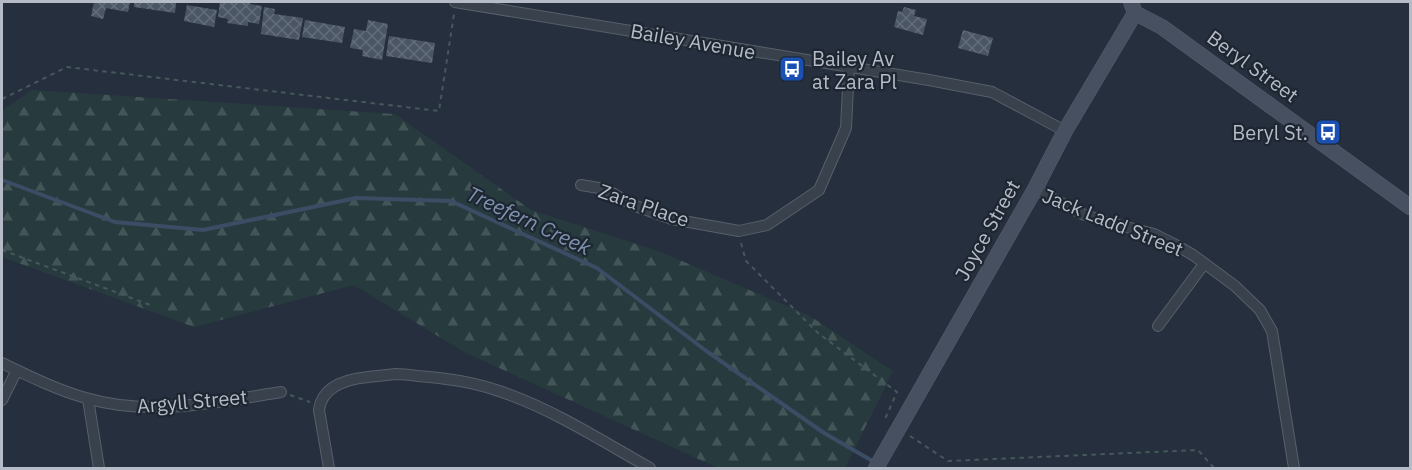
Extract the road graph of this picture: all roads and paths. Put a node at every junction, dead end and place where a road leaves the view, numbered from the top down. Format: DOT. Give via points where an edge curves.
graph roads {
  1 [pos="456,2"];
  2 [pos="1133,7"];
  3 [pos="849,67"];
  4 [pos="2,99"];
  5 [pos="1065,131"];
  6 [pos="580,184"];
  7 [pos="1035,189"];
  8 [pos="1410,207"];
  9 [pos="739,231"];
  10 [pos="2,250"];
  11 [pos="1204,264"];
  12 [pos="153,306"];
  13 [pos="1158,326"];
  14 [pos="2,363"];
  15 [pos="17,370"];
  16 [pos="281,392"];
  17 [pos="88,399"];
  18 [pos="2,400"];
  19 [pos="320,405"];
  20 [pos="899,429"];
  21 [pos="879,464"];
  22 [pos="99,468"];
  23 [pos="329,468"];
  24 [pos="650,468"];
  25 [pos="1214,468"];
  26 [pos="1294,468"];
  1 -- 3 [label="street, Bailey Avenue"];
  1 -- 4 [label="path" via="439,111 67,67"];
  2 -- 5 [label="street, Joyce Street"];
  2 -- 8 [label="street, Beryl Street"];
  3 -- 5 [label="street, Bailey Avenue" via="992,92"];
  3 -- 9 [label="street, Zara Place" via="846,128 819,190 767,225"];
  5 -- 7 [label="street, Joyce Street"];
  6 -- 9 [label="street, Zara Place" via="605,189 633,205 672,219"];
  7 -- 11 [label="street, Jack Ladd Street" via="1082,214 1154,234"];
  7 -- 20 [label="street, Joyce Street"];
  9 -- 20 [label="path" via="746,261 818,333 897,393 885,419"];
  10 -- 12 [label="path"];
  11 -- 13 [label="street"];
  11 -- 26 [label="street, Jack Ladd Street" via="1260,310 1272,331"];
  14 -- 15 [label="street, Argyll Street"];
  15 -- 17 [label="street, Argyll Street"];
  15 -- 18 [label="street"];
  16 -- 17 [label="street, Argyll Street" via="182,406 130,407"];
  16 -- 19 [label="path"];
  17 -- 22 [label="street"];
  19 -- 23 [label="street"];
  19 -- 24 [label="street" via="328,391 356,378 398,374 449,379 499,391 549,412"];
  20 -- 21 [label="street, Joyce Street"];
  20 -- 25 [label="path" via="948,461 1198,450"];
}
